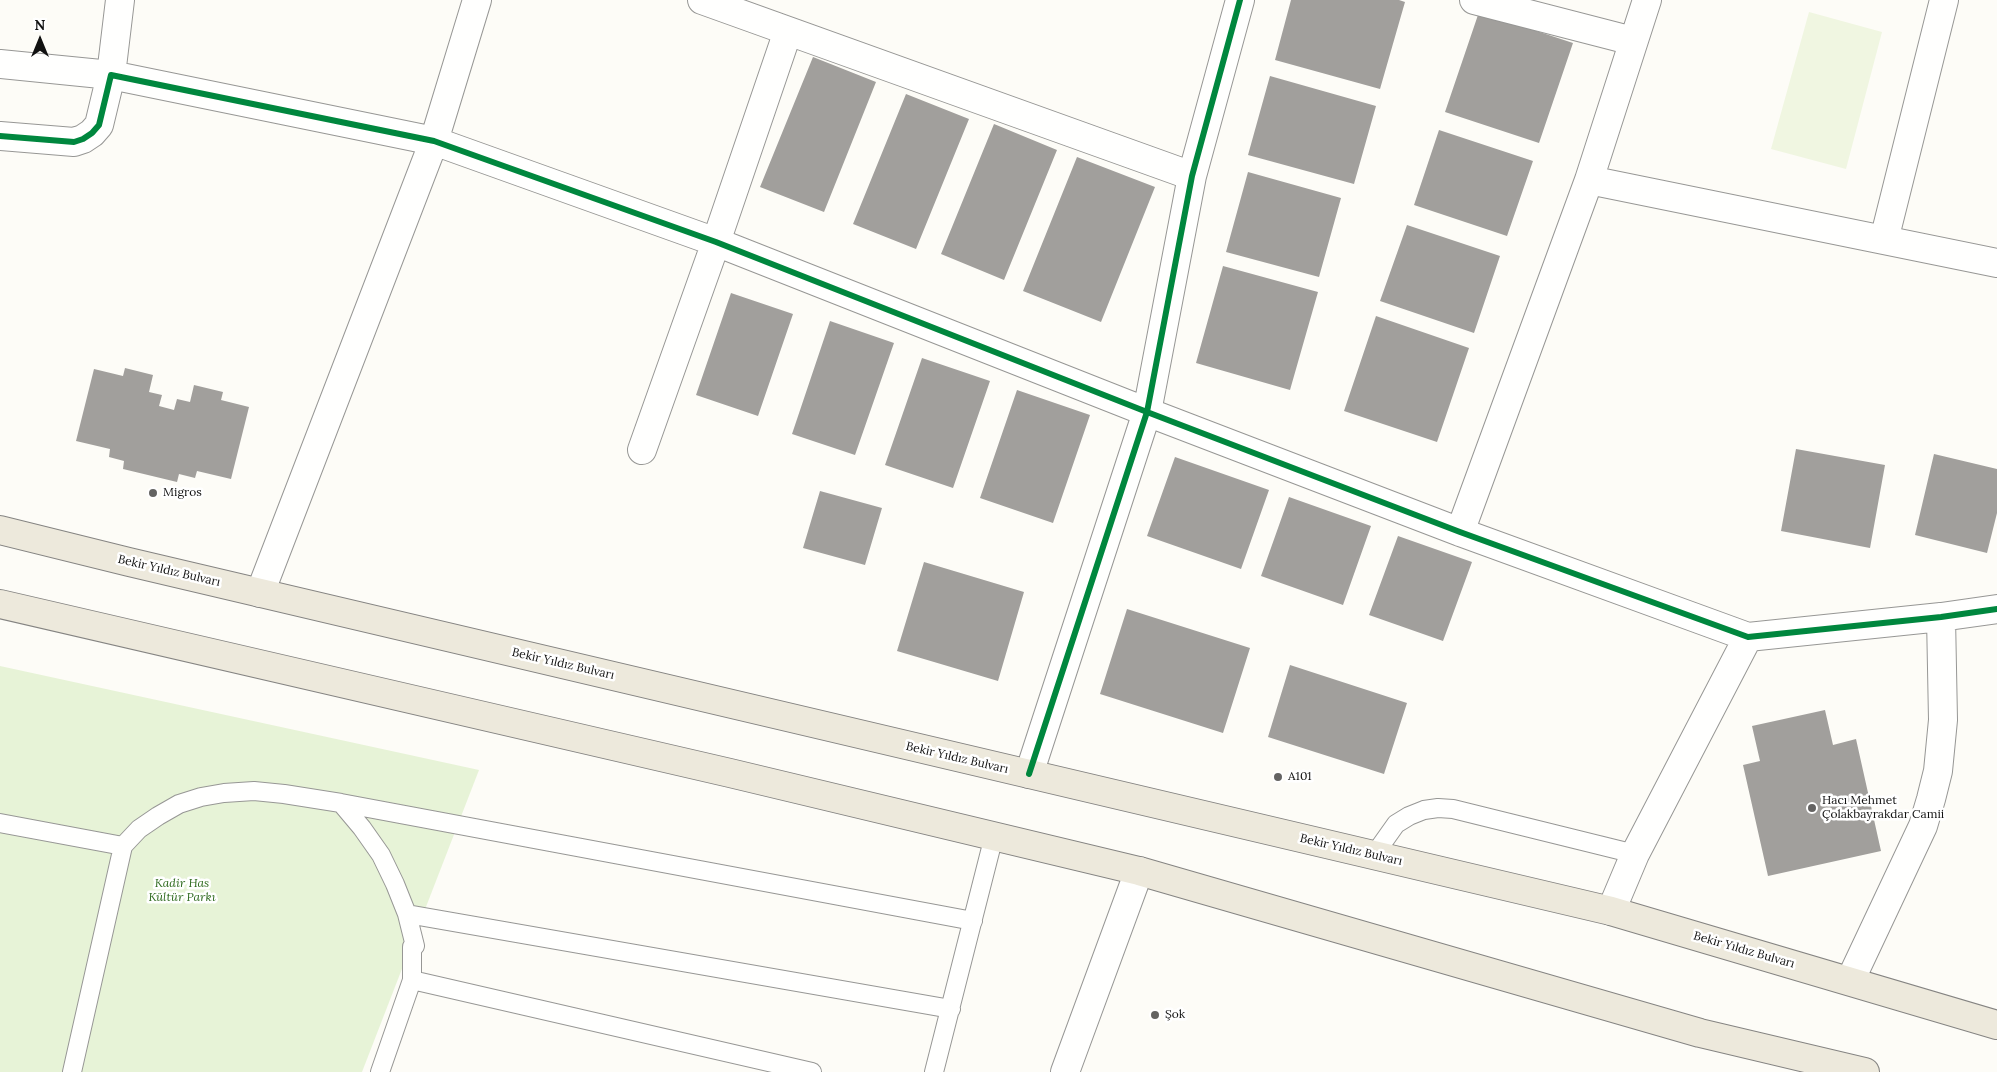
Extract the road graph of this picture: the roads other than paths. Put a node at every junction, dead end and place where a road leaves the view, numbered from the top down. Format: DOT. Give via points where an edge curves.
graph roads {
  1 [pos="120,0"];
  2 [pos="477,0"];
  3 [pos="702,0"];
  4 [pos="1240,0"];
  5 [pos="1474,0"];
  6 [pos="1647,0"];
  7 [pos="1944,0"];
  8 [pos="734,6"];
  9 [pos="788,30"];
  10 [pos="1633,41"];
  11 [pos="0,64"];
  12 [pos="111,75"];
  13 [pos="0,136"];
  14 [pos="434,141"];
  15 [pos="1192,176"];
  16 [pos="1589,180"];
  17 [pos="1884,240"];
  18 [pos="716,242"];
  19 [pos="1997,263"];
  20 [pos="1147,412"];
  21 [pos="642,450"];
  22 [pos="0,530"];
  23 [pos="1460,532"];
  24 [pos="260,593"];
  25 [pos="0,604"];
  26 [pos="1997,609"];
  27 [pos="1941,617"];
  28 [pos="1748,638"];
  29 [pos="1028,774"];
  30 [pos="341,803"];
  31 [pos="0,823"];
  32 [pos="994,836"];
  33 [pos="123,846"];
  34 [pos="1634,854"];
  35 [pos="1374,855"];
  36 [pos="1139,871"];
  37 [pos="1611,911"];
  38 [pos="407,914"];
  39 [pos="973,920"];
  40 [pos="412,980"];
  41 [pos="1850,981"];
  42 [pos="951,1009"];
  43 [pos="1997,1025"];
  44 [pos="72,1072"];
  45 [pos="380,1072"];
  46 [pos="812,1072"];
  47 [pos="934,1072"];
  48 [pos="1065,1072"];
  49 [pos="1865,1072"];
  1 -- 12 [label="street"];
  2 -- 14 [label="street"];
  3 -- 8 [label="street"];
  4 -- 15 [label="street"];
  5 -- 10 [label="street"];
  6 -- 10 [label="street"];
  7 -- 17 [label="street"];
  8 -- 9 [label="street"];
  9 -- 15 [label="street"];
  9 -- 18 [label="street"];
  10 -- 16 [label="street"];
  11 -- 12 [label="street"];
  12 -- 13 [label="street" via="99,125 83,139 74,142"];
  12 -- 14 [label="street"];
  14 -- 18 [label="street"];
  14 -- 24 [label="street"];
  15 -- 20 [label="street"];
  16 -- 17 [label="street"];
  16 -- 23 [label="street"];
  17 -- 19 [label="street"];
  18 -- 20 [label="street"];
  18 -- 21 [label="street"];
  20 -- 23 [label="street"];
  20 -- 29 [label="street"];
  22 -- 24 [label="main road, Bekir Yıldız Bulvarı"];
  23 -- 28 [label="street"];
  24 -- 29 [label="main road, Bekir Yıldız Bulvarı"];
  25 -- 32 [label="main road"];
  26 -- 27 [label="street"];
  27 -- 28 [label="street"];
  27 -- 41 [label="street" via="1943,720 1938,772 1923,826"];
  28 -- 34 [label="street"];
  29 -- 35 [label="main road, Bekir Yıldız Bulvarı"];
  30 -- 33 [label="lane" via="254,791 201,797 158,816"];
  30 -- 38 [label="lane" via="381,855"];
  30 -- 39 [label="lane"];
  31 -- 33 [label="lane"];
  32 -- 36 [label="main road"];
  32 -- 39 [label="lane"];
  33 -- 44 [label="lane"];
  34 -- 35 [label="lane" via="1438,808 1424,810 1396,824"];
  34 -- 37 [label="street"];
  35 -- 37 [label="main road, Bekir Yıldız Bulvarı"];
  36 -- 48 [label="street"];
  36 -- 49 [label="main road" via="1700,1033"];
  37 -- 41 [label="main road, Bekir Yıldız Bulvarı"];
  38 -- 40 [label="lane" via="415,946 412,947"];
  38 -- 42 [label="lane"];
  39 -- 42 [label="lane"];
  40 -- 45 [label="lane"];
  40 -- 46 [label="lane"];
  41 -- 43 [label="main road, Bekir Yıldız Bulvarı"];
  42 -- 47 [label="lane"];
}
